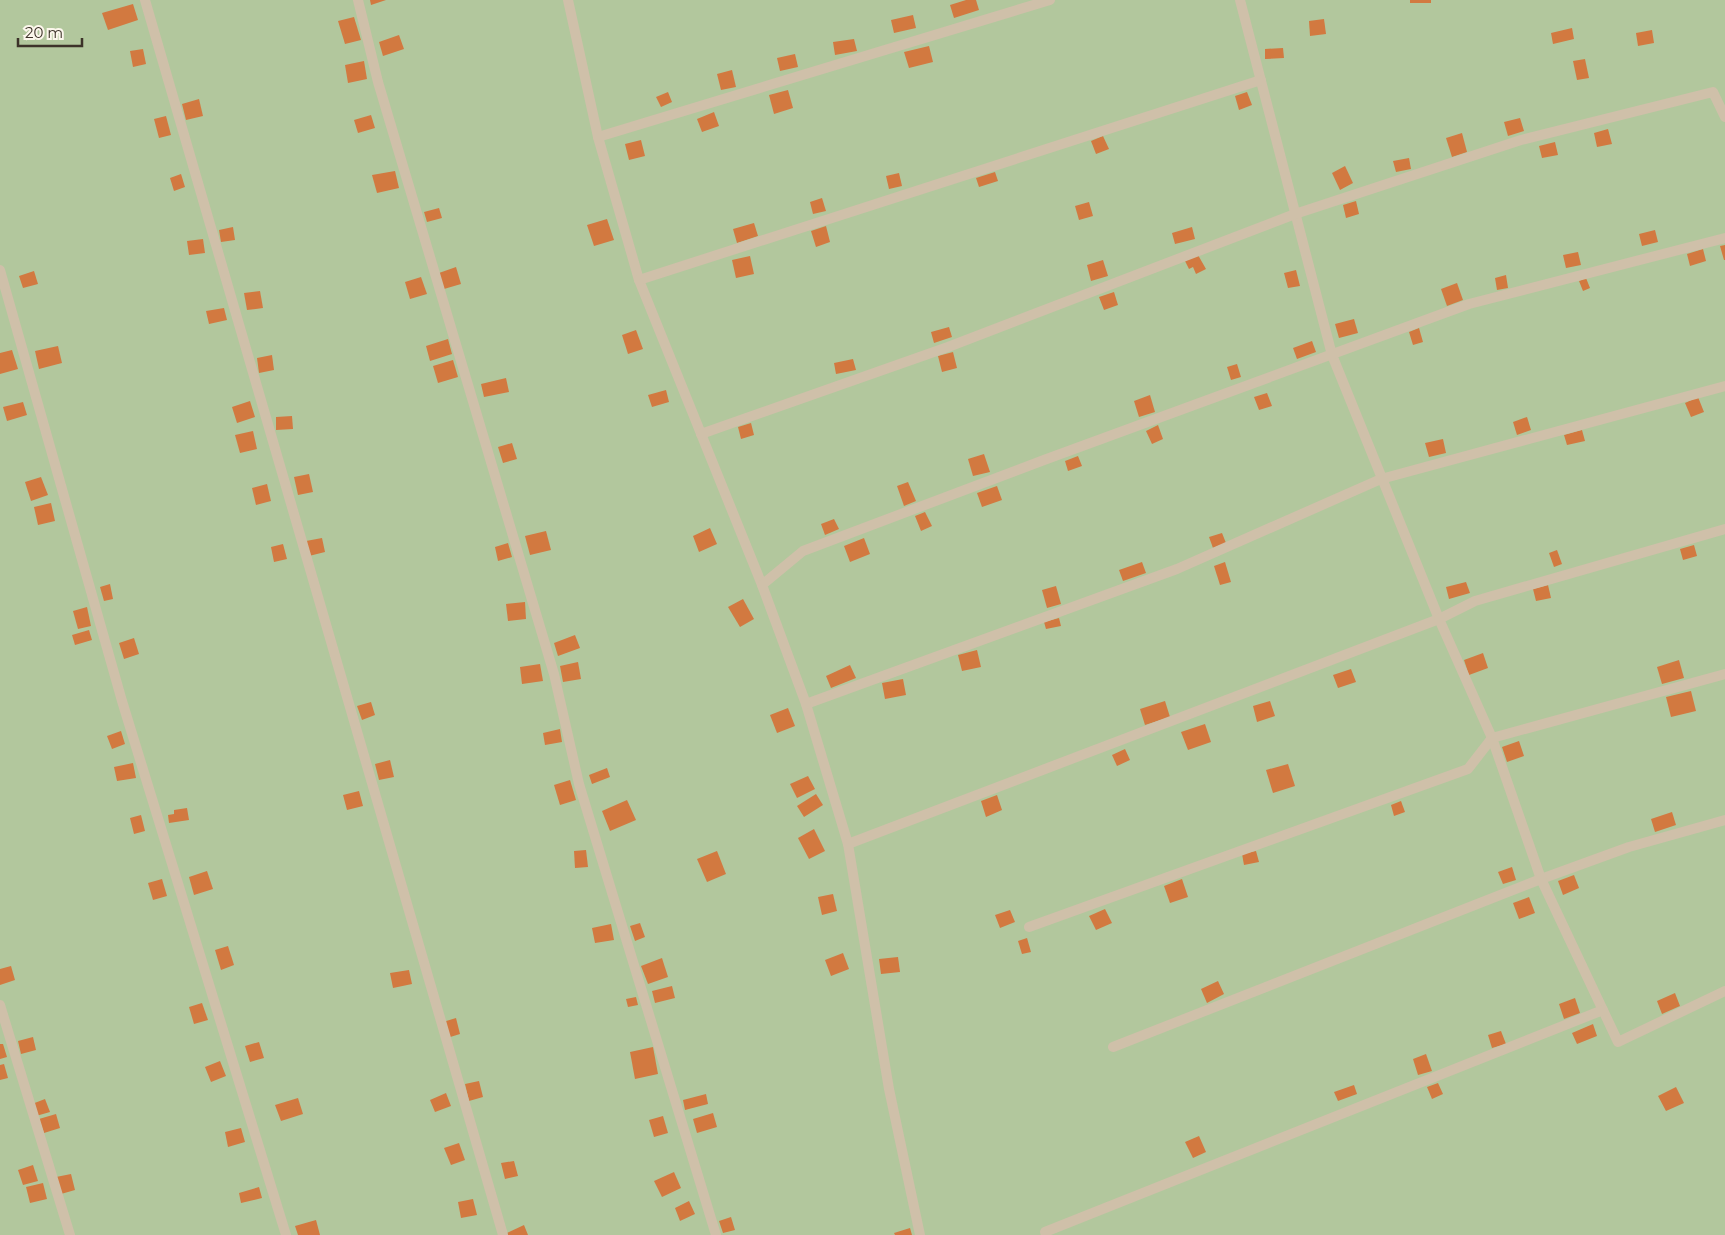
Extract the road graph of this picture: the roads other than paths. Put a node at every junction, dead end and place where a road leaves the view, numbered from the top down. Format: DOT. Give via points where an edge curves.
graph roads {
  1 [pos="145,0"];
  2 [pos="358,0"];
  3 [pos="568,0"];
  4 [pos="1050,0"];
  5 [pos="1240,0"];
  6 [pos="1261,80"];
  7 [pos="1725,117"];
  8 [pos="598,137"];
  9 [pos="1295,214"];
  10 [pos="1725,238"];
  11 [pos="0,270"];
  12 [pos="639,280"];
  13 [pos="1332,356"];
  14 [pos="1725,386"];
  15 [pos="701,434"];
  16 [pos="1381,479"];
  17 [pos="1725,529"];
  18 [pos="762,585"];
  19 [pos="1439,619"];
  20 [pos="1725,674"];
  21 [pos="806,704"];
  22 [pos="1492,738"];
  23 [pos="1725,820"];
  24 [pos="848,844"];
  25 [pos="1541,879"];
  26 [pos="1029,927"];
  27 [pos="1725,991"];
  28 [pos="0,1005"];
  29 [pos="1603,1010"];
  30 [pos="1113,1047"];
  31 [pos="70,1235"];
  32 [pos="286,1235"];
  33 [pos="503,1235"];
  34 [pos="716,1235"];
  35 [pos="920,1235"];
  36 [pos="1046,1235"];
  1 -- 33 [label="lane"];
  2 -- 34 [label="lane" via="380,92 554,674 579,784"];
  3 -- 8 [label="lane"];
  4 -- 8 [label="lane"];
  5 -- 6 [label="lane"];
  6 -- 9 [label="lane"];
  6 -- 12 [label="lane"];
  7 -- 9 [label="lane" via="1713,92 1521,140"];
  8 -- 12 [label="lane"];
  9 -- 13 [label="lane"];
  9 -- 15 [label="lane" via="948,347"];
  10 -- 13 [label="lane" via="1468,304"];
  11 -- 32 [label="lane" via="122,702"];
  12 -- 15 [label="lane"];
  13 -- 16 [label="lane"];
  13 -- 18 [label="lane" via="803,551"];
  14 -- 16 [label="lane"];
  15 -- 18 [label="lane"];
  16 -- 19 [label="lane"];
  16 -- 21 [label="lane" via="1177,569"];
  17 -- 19 [label="lane" via="1475,601"];
  18 -- 21 [label="lane"];
  19 -- 22 [label="lane"];
  19 -- 24 [label="lane"];
  20 -- 22 [label="lane"];
  21 -- 24 [label="lane"];
  22 -- 25 [label="lane"];
  22 -- 26 [label="lane" via="1468,769"];
  23 -- 25 [label="lane" via="1629,847"];
  24 -- 35 [label="lane" via="888,1089"];
  25 -- 29 [label="lane"];
  25 -- 30 [label="lane"];
  27 -- 29 [label="lane" via="1618,1042"];
  28 -- 31 [label="lane"];
  29 -- 36 [label="lane" via="1045,1232"];
}
